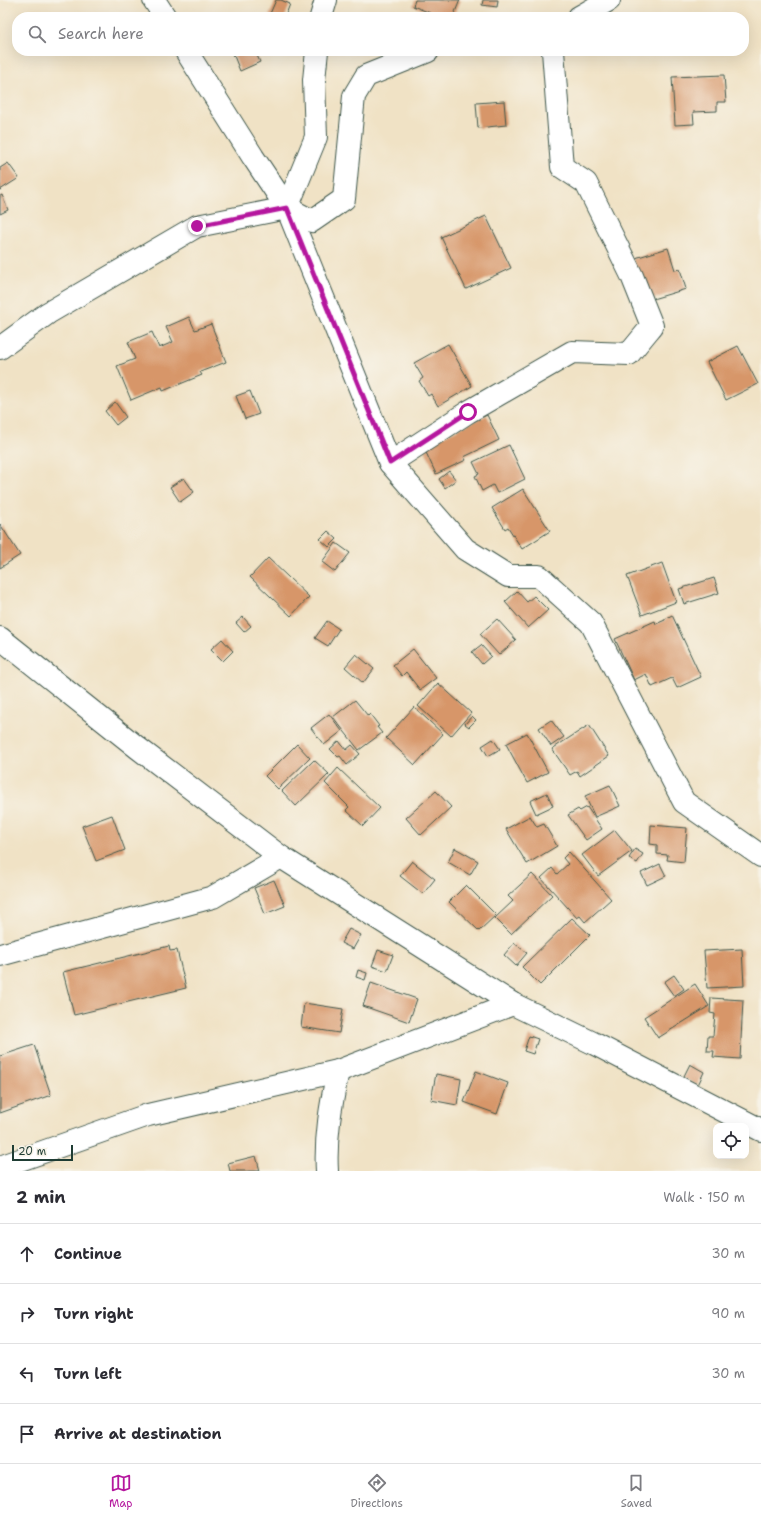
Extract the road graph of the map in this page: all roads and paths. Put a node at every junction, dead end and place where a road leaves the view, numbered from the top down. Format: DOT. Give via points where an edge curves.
graph roads {
  1 [pos="154,0"];
  2 [pos="326,0"];
  3 [pos="609,0"];
  4 [pos="162,12"];
  5 [pos="322,12"];
  6 [pos="588,12"];
  7 [pos="189,56"];
  8 [pos="316,56"];
  9 [pos="416,56"];
  10 [pos="553,56"];
  11 [pos="287,208"];
  12 [pos="0,348"];
  13 [pos="390,463"];
  14 [pos="0,638"];
  15 [pos="761,856"];
  16 [pos="281,857"];
  17 [pos="0,956"];
  18 [pos="513,1004"];
  19 [pos="338,1071"];
  20 [pos="761,1130"];
  21 [pos="0,1167"];
  22 [pos="327,1171"];
  1 -- 4 [label="street"];
  2 -- 5 [label="street"];
  3 -- 6 [label="street"];
  7 -- 11 [label="street"];
  8 -- 11 [label="street" via="314,80 316,137"];
  9 -- 11 [label="street" via="366,76 354,96 344,199 312,221"];
  10 -- 13 [label="street" via="562,167 586,183 632,276 652,326 629,354 572,352 468,412"];
  11 -- 12 [label="street" via="197,226 48,313"];
  11 -- 13 [label="street"];
  13 -- 15 [label="street" via="465,549 508,576 539,576 591,623 684,802"];
  14 -- 16 [label="street"];
  16 -- 17 [label="street" via="213,897"];
  16 -- 18 [label="street"];
  18 -- 19 [label="street"];
  18 -- 20 [label="street"];
  19 -- 21 [label="street" via="148,1115"];
  19 -- 22 [label="street" via="330,1111"];
}
